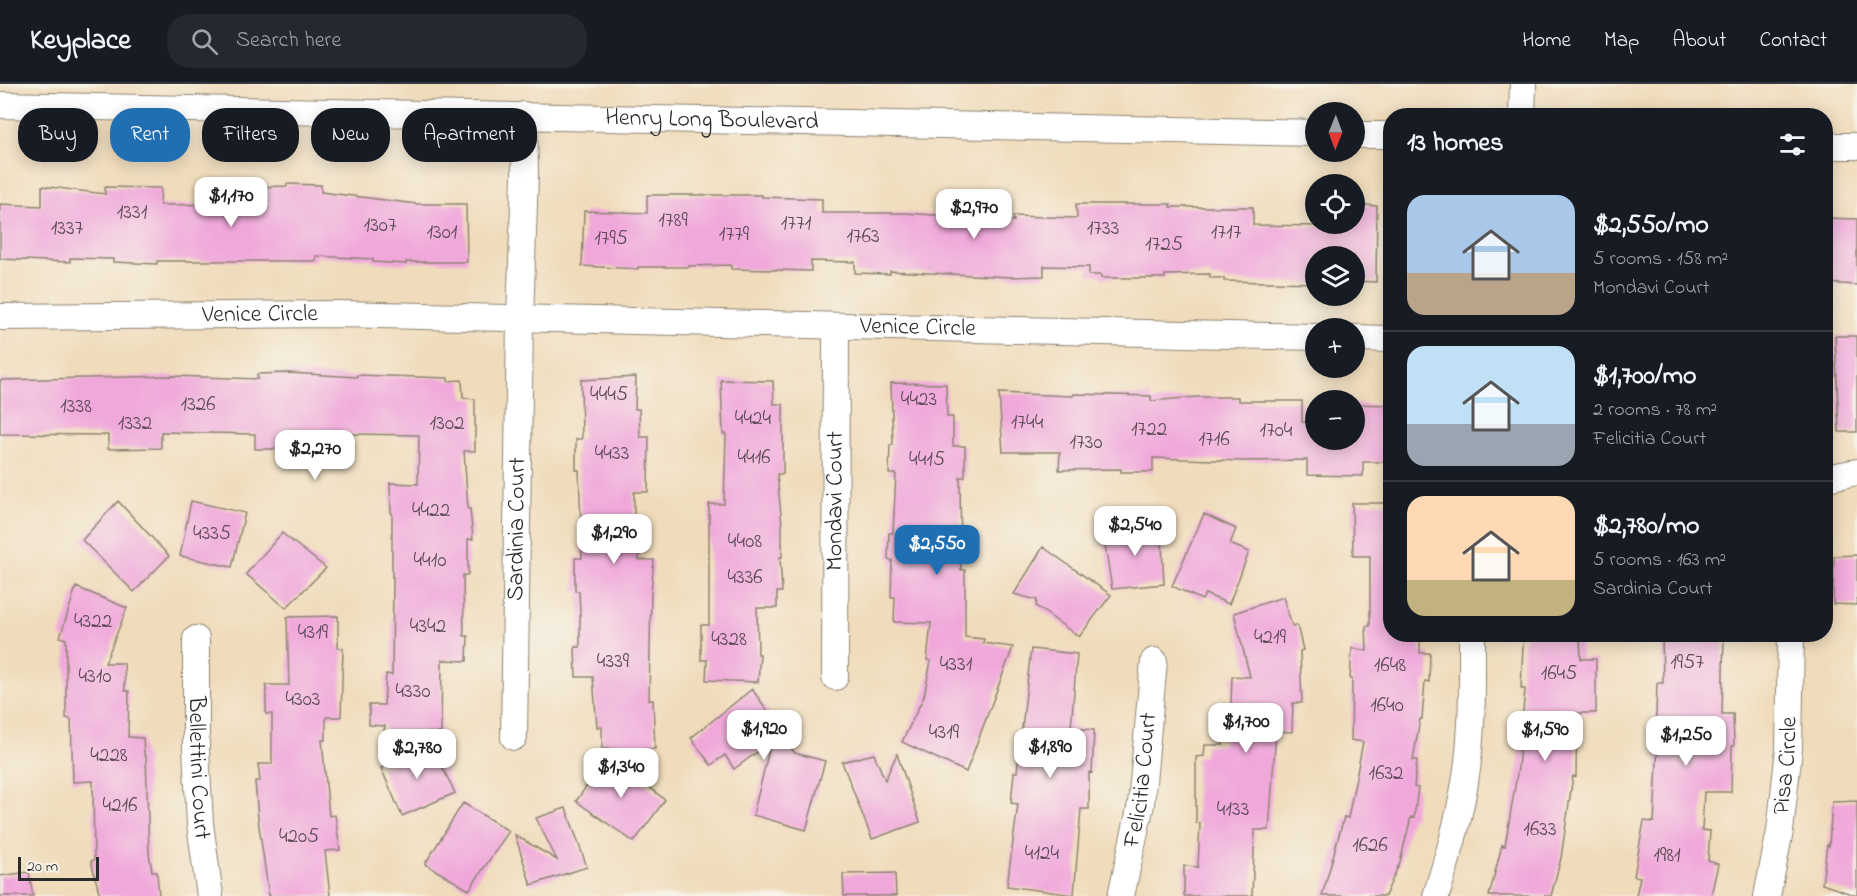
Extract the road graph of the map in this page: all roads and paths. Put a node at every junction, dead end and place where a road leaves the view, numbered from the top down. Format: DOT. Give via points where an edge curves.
graph roads {
  1 [pos="1523,84"];
  2 [pos="0,105"];
  3 [pos="1522,108"];
  4 [pos="402,113"];
  5 [pos="537,115"];
  6 [pos="1305,134"];
  7 [pos="1365,135"];
  8 [pos="1383,135"];
  9 [pos="1833,146"];
  10 [pos="1857,147"];
  11 [pos="525,162"];
  12 [pos="0,317"];
  13 [pos="519,319"];
  14 [pos="836,326"];
  15 [pos="1305,337"];
  16 [pos="1365,338"];
  17 [pos="1383,339"];
  18 [pos="1857,472"];
  19 [pos="1833,477"];
  20 [pos="196,639"];
  21 [pos="1472,642"];
  22 [pos="1791,642"];
  23 [pos="1154,661"];
  24 [pos="836,677"];
  25 [pos="514,737"];
  26 [pos="210,896"];
  27 [pos="1121,896"];
  28 [pos="1436,896"];
  29 [pos="1767,896"];
  1 -- 3 [label="street"];
  2 -- 4 [label="street, Henry Long Boulevard"];
  5 -- 6 [label="street, Henry Long Boulevard"];
  7 -- 8 [label="street"];
  9 -- 10 [label="street"];
  11 -- 13 [label="street"];
  12 -- 13 [label="street, Venice Circle" via="339,314"];
  13 -- 14 [label="street, Venice Circle"];
  13 -- 25 [label="street, Sardinia Court"];
  14 -- 15 [label="street, Venice Circle"];
  14 -- 24 [label="street, Mondavi Court"];
  16 -- 17 [label="street"];
  18 -- 19 [label="street"];
  20 -- 26 [label="street, Bellettini Court" via="195,748"];
  21 -- 28 [label="street" via="1467,768 1456,831"];
  22 -- 29 [label="street, Pisa Circle" via="1789,749 1780,831"];
  23 -- 27 [label="street, Felicitia Court" via="1141,804"];
}
